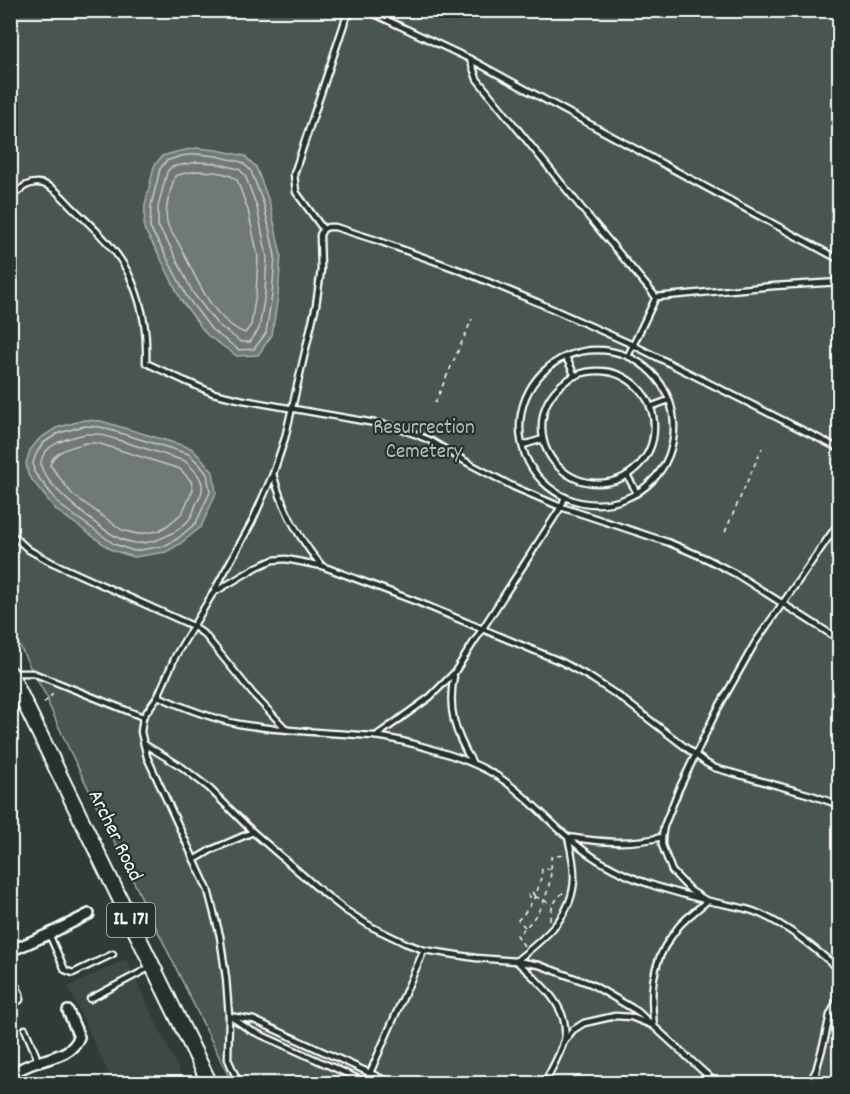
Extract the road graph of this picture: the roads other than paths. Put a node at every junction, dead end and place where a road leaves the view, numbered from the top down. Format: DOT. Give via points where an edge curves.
graph roads {
  1 [pos="470,60"];
  2 [pos="10,198"];
  3 [pos="323,229"];
  4 [pos="840,260"];
  5 [pos="840,282"];
  6 [pos="656,297"];
  7 [pos="633,345"];
  8 [pos="628,356"];
  9 [pos="566,357"];
  10 [pos="575,376"];
  11 [pos="669,400"];
  12 [pos="650,407"];
  13 [pos="292,408"];
  14 [pos="543,439"];
  15 [pos="523,445"];
  16 [pos="840,449"];
  17 [pos="273,474"];
  18 [pos="627,475"];
  19 [pos="637,493"];
  20 [pos="565,497"];
  21 [pos="561,507"];
  22 [pos="840,521"];
  23 [pos="10,533"];
  24 [pos="322,566"];
  25 [pos="213,593"];
  26 [pos="783,604"];
  27 [pos="193,626"];
  28 [pos="482,629"];
  29 [pos="840,640"];
  30 [pos="11,673"];
  31 [pos="454,673"];
  32 [pos="158,696"];
  33 [pos="143,717"];
  34 [pos="287,729"];
  35 [pos="376,736"];
  36 [pos="144,744"];
  37 [pos="695,755"];
  38 [pos="472,762"];
  39 [pos="840,805"];
  40 [pos="253,832"];
  41 [pos="568,837"];
  42 [pos="662,837"];
  43 [pos="194,860"];
  44 [pos="707,901"];
  45 [pos="89,914"];
  46 [pos="49,934"];
  47 [pos="424,950"];
  48 [pos="10,951"];
  49 [pos="113,954"];
  50 [pos="516,961"];
  51 [pos="153,965"];
  52 [pos="840,970"];
  53 [pos="10,973"];
  54 [pos="840,995"];
  55 [pos="90,999"];
  56 [pos="10,1006"];
  57 [pos="68,1011"];
  58 [pos="228,1016"];
  59 [pos="654,1026"];
  60 [pos="25,1029"];
  61 [pos="563,1043"];
  62 [pos="37,1062"];
  63 [pos="816,1071"];
  64 [pos="370,1072"];
  65 [pos="10,1074"];
  66 [pos="210,1083"];
  67 [pos="239,1083"];
  68 [pos="367,1083"];
  69 [pos="394,1083"];
  70 [pos="544,1083"];
  71 [pos="717,1083"];
  72 [pos="808,1083"];
  73 [pos="816,1083"];
  1 -- 3 [label="lane" via="368,11 354,11 346,18 294,174 296,192"];
  1 -- 4 [label="lane"];
  1 -- 6 [label="lane" via="477,79"];
  2 -- 13 [label="lane" via="26,185 48,186 93,226 116,253 142,308 146,363 213,393"];
  3 -- 7 [label="lane" via="335,227 430,260"];
  3 -- 13 [label="lane" via="316,305"];
  5 -- 6 [label="lane"];
  6 -- 7 [label="lane"];
  7 -- 8 [label="lane"];
  7 -- 16 [label="lane"];
  8 -- 9 [label="lane" via="597,350"];
  8 -- 11 [label="lane" via="658,379"];
  9 -- 10 [label="lane"];
  9 -- 15 [label="lane" via="540,375 531,388 521,419"];
  10 -- 12 [label="lane" via="598,371 625,378 640,390"];
  10 -- 14 [label="lane" via="556,390 546,405"];
  11 -- 12 [label="lane"];
  11 -- 19 [label="lane" via="674,431 671,450 652,482"];
  12 -- 18 [label="lane" via="654,425 651,444 642,461"];
  13 -- 17 [label="lane"];
  13 -- 21 [label="lane" via="392,426 415,434"];
  14 -- 15 [label="lane"];
  14 -- 18 [label="lane" via="554,462 575,478 602,483"];
  15 -- 20 [label="lane" via="540,478"];
  17 -- 24 [label="lane" via="285,511"];
  17 -- 25 [label="lane"];
  18 -- 19 [label="lane"];
  19 -- 20 [label="lane" via="602,504"];
  20 -- 21 [label="lane"];
  21 -- 26 [label="lane" via="707,559"];
  21 -- 28 [label="lane"];
  22 -- 26 [label="lane"];
  23 -- 27 [label="lane" via="51,562"];
  24 -- 25 [label="lane" via="273,560"];
  24 -- 28 [label="lane"];
  25 -- 27 [label="lane"];
  26 -- 29 [label="lane"];
  26 -- 37 [label="lane" via="755,643"];
  27 -- 32 [label="lane"];
  27 -- 34 [label="lane"];
  28 -- 31 [label="lane"];
  28 -- 37 [label="lane" via="591,678"];
  30 -- 33 [label="lane" via="33,673"];
  30 -- 51 [label="main road, Archer Road / IL 171"];
  31 -- 35 [label="lane" via="430,697"];
  31 -- 38 [label="lane" via="453,720"];
  32 -- 33 [label="lane"];
  32 -- 34 [label="lane" via="207,716"];
  33 -- 36 [label="lane"];
  34 -- 35 [label="lane"];
  35 -- 38 [label="lane"];
  36 -- 40 [label="lane" via="209,788"];
  36 -- 43 [label="lane"];
  37 -- 39 [label="lane" via="715,768"];
  37 -- 42 [label="lane"];
  38 -- 41 [label="lane" via="505,781"];
  40 -- 43 [label="lane"];
  40 -- 47 [label="lane" via="345,910"];
  41 -- 42 [label="lane" via="617,843"];
  41 -- 44 [label="lane" via="602,863 630,877"];
  41 -- 50 [label="lane" via="574,877 567,910 552,930"];
  42 -- 44 [label="lane" via="672,871"];
  43 -- 58 [label="lane" via="208,890 220,936"];
  44 -- 52 [label="lane" via="773,920 804,939"];
  44 -- 59 [label="lane" via="682,923 661,954 652,986"];
  45 -- 46 [label="street"];
  46 -- 48 [label="street"];
  46 -- 49 [label="lane" via="66,970 73,973"];
  47 -- 50 [label="lane"];
  47 -- 64 [label="lane"];
  50 -- 59 [label="lane" via="591,984"];
  50 -- 61 [label="lane" via="559,1008 566,1029"];
  51 -- 55 [label="lane"];
  51 -- 66 [label="main road, Archer Road / IL 171"];
  53 -- 56 [label="lane" via="20,994 20,1000"];
  54 -- 63 [label="lane" via="830,1015"];
  57 -- 62 [label="street" via="79,1037 74,1047"];
  58 -- 64 [label="lane" via="254,1020"];
  58 -- 67 [label="lane" via="228,1059"];
  58 -- 68 [label="lane" via="250,1030"];
  59 -- 61 [label="lane" via="631,1017 615,1016 584,1023"];
  59 -- 71 [label="lane"];
  60 -- 62 [label="lane"];
  61 -- 70 [label="lane"];
  62 -- 65 [label="street"];
  63 -- 72 [label="lane"];
  63 -- 73 [label="lane"];
  64 -- 68 [label="lane"];
  64 -- 69 [label="lane"];
}
